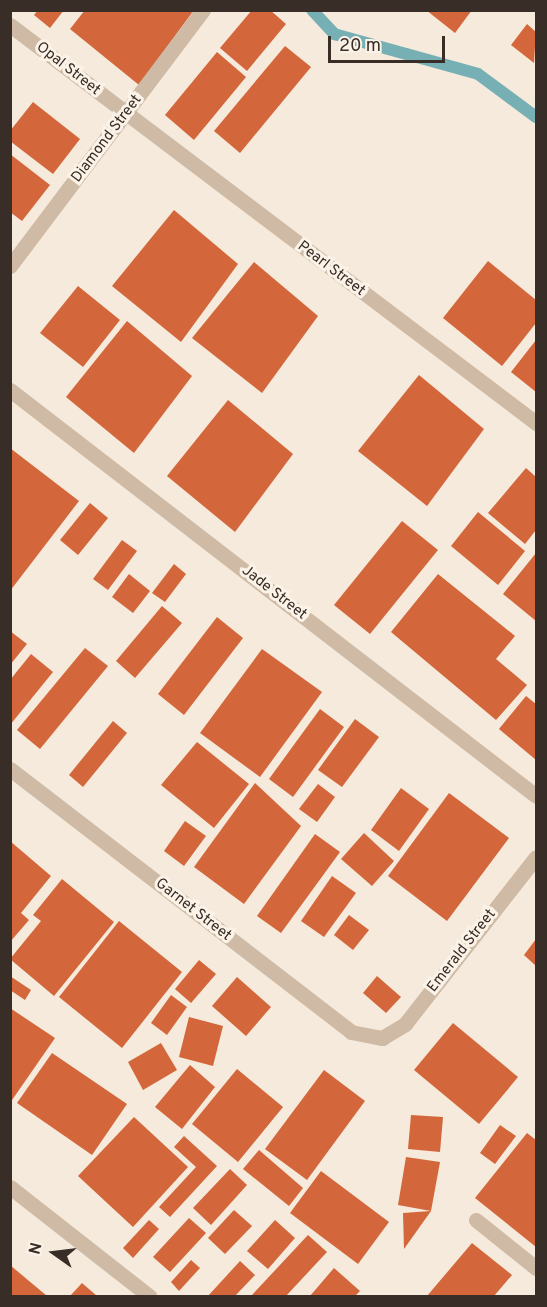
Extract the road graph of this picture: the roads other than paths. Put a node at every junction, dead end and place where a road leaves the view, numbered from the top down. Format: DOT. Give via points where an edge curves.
graph roads {
  1 [pos="203,10"];
  2 [pos="10,25"];
  3 [pos="126,114"];
  4 [pos="10,266"];
  5 [pos="10,390"];
  6 [pos="537,423"];
  7 [pos="10,769"];
  8 [pos="537,796"];
  9 [pos="537,857"];
  10 [pos="382,1038"];
  11 [pos="10,1187"];
  12 [pos="476,1220"];
  13 [pos="537,1268"];
  14 [pos="149,1296"];
  1 -- 3 [label="street, Diamond Street"];
  2 -- 3 [label="street, Opal Street"];
  3 -- 4 [label="street, Diamond Street"];
  3 -- 6 [label="street, Pearl Street"];
  5 -- 8 [label="street, Jade Street"];
  7 -- 10 [label="street, Garnet Street" via="351,1032"];
  9 -- 10 [label="street, Emerald Street" via="405,1024"];
  11 -- 14 [label="street"];
  12 -- 13 [label="street"];
}
